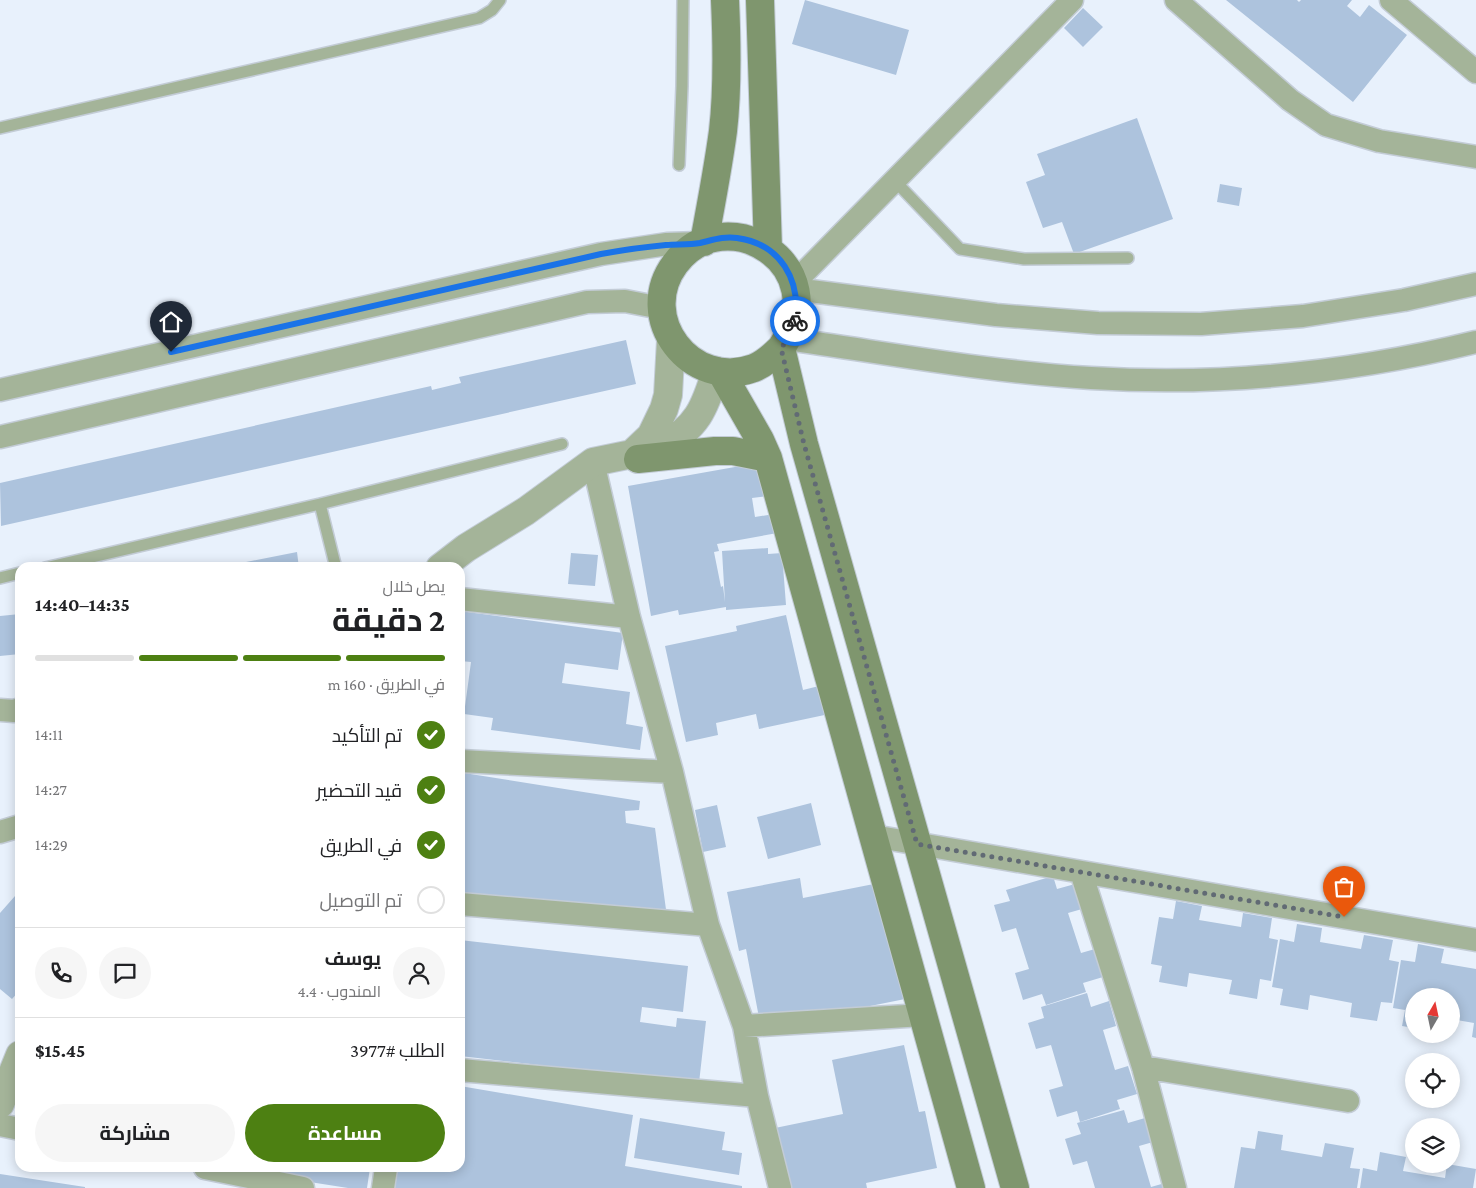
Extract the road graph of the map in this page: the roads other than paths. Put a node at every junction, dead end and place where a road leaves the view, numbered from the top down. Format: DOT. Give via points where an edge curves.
graph roads {
  1 [pos="500,0"];
  2 [pos="683,0"];
  3 [pos="725,0"];
  4 [pos="760,0"];
  5 [pos="1072,0"];
  6 [pos="1176,0"];
  7 [pos="1392,0"];
  8 [pos="1476,72"];
  9 [pos="0,128"];
  10 [pos="1476,157"];
  11 [pos="679,165"];
  12 [pos="894,180"];
  13 [pos="702,242"];
  14 [pos="768,249"];
  15 [pos="1128,258"];
  16 [pos="1476,284"];
  17 [pos="795,286"];
  18 [pos="661,308"];
  19 [pos="671,340"];
  20 [pos="1476,342"];
  21 [pos="785,344"];
  22 [pos="719,372"];
  23 [pos="0,390"];
  24 [pos="0,437"];
  25 [pos="562,444"];
  26 [pos="635,456"];
  27 [pos="768,458"];
  28 [pos="593,462"];
  29 [pos="320,504"];
  30 [pos="71,562"];
  31 [pos="334,562"];
  32 [pos="448,562"];
  33 [pos="15,574"];
  34 [pos="0,578"];
  35 [pos="465,600"];
  36 [pos="630,618"];
  37 [pos="0,710"];
  38 [pos="15,711"];
  39 [pos="465,761"];
  40 [pos="672,772"];
  41 [pos="15,828"];
  42 [pos="0,832"];
  43 [pos="873,836"];
  44 [pos="917,844"];
  45 [pos="1081,872"];
  46 [pos="465,904"];
  47 [pos="708,925"];
  48 [pos="1476,940"];
  49 [pos="923,1016"];
  50 [pos="744,1026"];
  51 [pos="15,1067"];
  52 [pos="1143,1067"];
  53 [pos="465,1070"];
  54 [pos="757,1096"];
  55 [pos="1348,1101"];
  56 [pos="0,1104"];
  57 [pos="0,1125"];
  58 [pos="15,1128"];
  59 [pos="225,1172"];
  60 [pos="385,1172"];
  61 [pos="303,1188"];
  62 [pos="383,1188"];
  63 [pos="780,1188"];
  64 [pos="970,1188"];
  65 [pos="1015,1188"];
  66 [pos="1175,1188"];
  1 -- 9 [label="lane" via="479,18"];
  2 -- 11 [label="lane"];
  3 -- 13 [label="main road" via="727,50 723,131"];
  4 -- 14 [label="main road"];
  5 -- 12 [label="street"];
  6 -- 10 [label="street" via="1290,100 1326,125 1379,141"];
  7 -- 8 [label="street"];
  12 -- 15 [label="lane" via="960,249 1024,259"];
  12 -- 17 [label="street"];
  13 -- 14 [label="main road" via="737,237"];
  13 -- 18 [label="main road" via="675,263 662,292"];
  13 -- 23 [label="street" via="601,254"];
  14 -- 17 [label="main road" via="788,270"];
  16 -- 17 [label="street" via="1404,300 1303,316 1201,324 1098,323 996,315"];
  17 -- 21 [label="main road" via="795,324"];
  18 -- 19 [label="main road"];
  18 -- 24 [label="street" via="625,301 587,302"];
  19 -- 22 [label="main road" via="683,355 698,365"];
  19 -- 26 [label="street" via="664,409 651,436"];
  20 -- 21 [label="street" via="1418,356 1310,373 1200,380 1091,378"];
  21 -- 22 [label="main road" via="769,360 754,368"];
  21 -- 44 [label="main road" via="804,444"];
  22 -- 26 [label="street" via="705,405 688,429 677,438"];
  22 -- 27 [label="main road"];
  25 -- 29 [label="lane"];
  26 -- 27 [label="main road" via="716,451"];
  26 -- 28 [label="street"];
  27 -- 43 [label="main road"];
  28 -- 32 [label="street"];
  28 -- 36 [label="street"];
  29 -- 30 [label="lane"];
  29 -- 31 [label="lane"];
  33 -- 34 [label="lane"];
  35 -- 36 [label="street"];
  36 -- 40 [label="street"];
  37 -- 38 [label="street"];
  39 -- 40 [label="street"];
  40 -- 47 [label="street"];
  41 -- 42 [label="street"];
  43 -- 44 [label="street"];
  43 -- 49 [label="main road"];
  44 -- 45 [label="street"];
  44 -- 65 [label="main road"];
  45 -- 48 [label="street"];
  45 -- 52 [label="street"];
  46 -- 47 [label="street"];
  47 -- 50 [label="street"];
  49 -- 50 [label="street"];
  49 -- 64 [label="main road"];
  50 -- 54 [label="street"];
  51 -- 56 [label="street"];
  52 -- 55 [label="street"];
  52 -- 66 [label="street"];
  53 -- 54 [label="street"];
  54 -- 63 [label="street"];
  57 -- 58 [label="street"];
  59 -- 61 [label="street"];
  60 -- 62 [label="street"];
}
